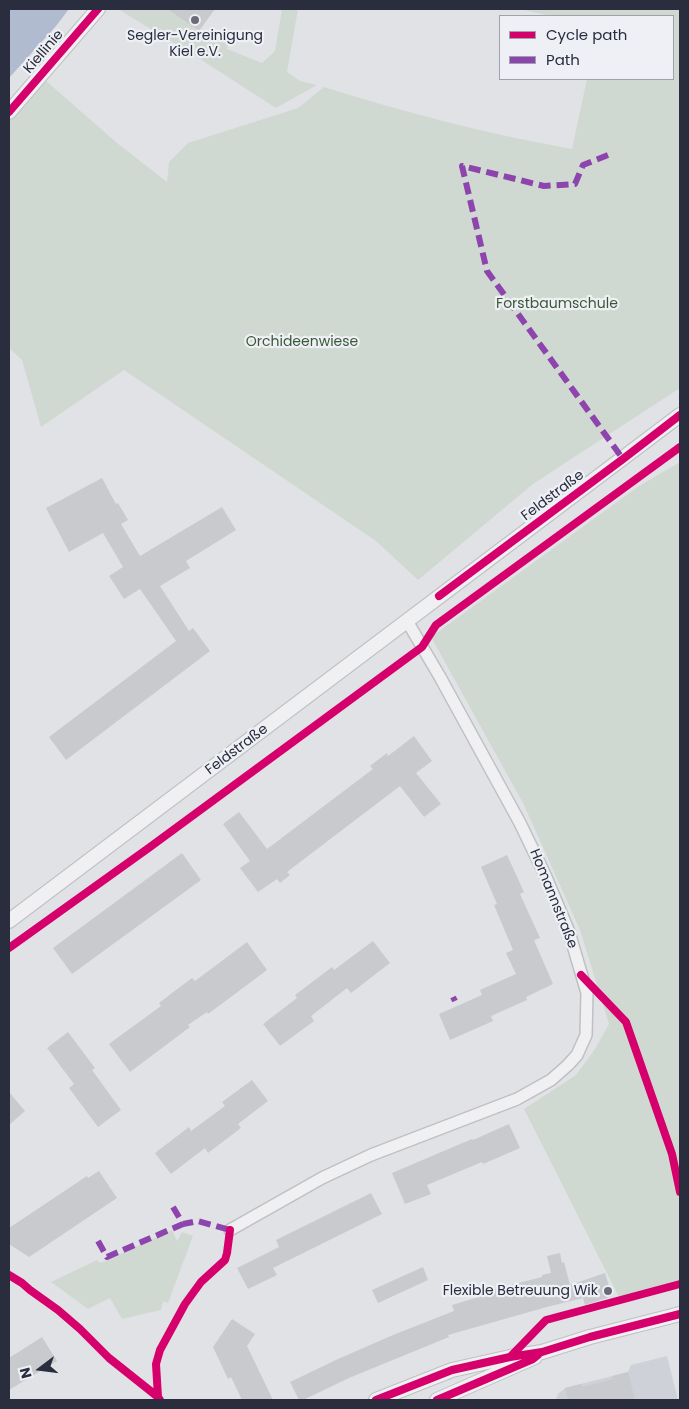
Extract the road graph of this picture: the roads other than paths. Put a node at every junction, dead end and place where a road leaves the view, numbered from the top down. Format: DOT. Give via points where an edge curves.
graph roads {
  1 [pos="98,9"];
  2 [pos="9,112"];
  3 [pos="680,415"];
  4 [pos="407,620"];
  5 [pos="9,921"];
  6 [pos="230,1230"];
  7 [pos="680,1314"];
  8 [pos="542,1352"];
  9 [pos="376,1400"];
  10 [pos="437,1400"];
  1 -- 2 [label="street, Kiellinie"];
  3 -- 4 [label="street, Feldstraße"];
  4 -- 5 [label="street, Feldstraße"];
  4 -- 6 [label="street, Homannstraße" via="516,815 546,877 569,932 587,993 586,1035 577,1055 551,1080 517,1099 370,1155"];
  7 -- 8 [label="street"];
  8 -- 9 [label="street" via="452,1370"];
  8 -- 10 [label="street" via="533,1359"];
}
